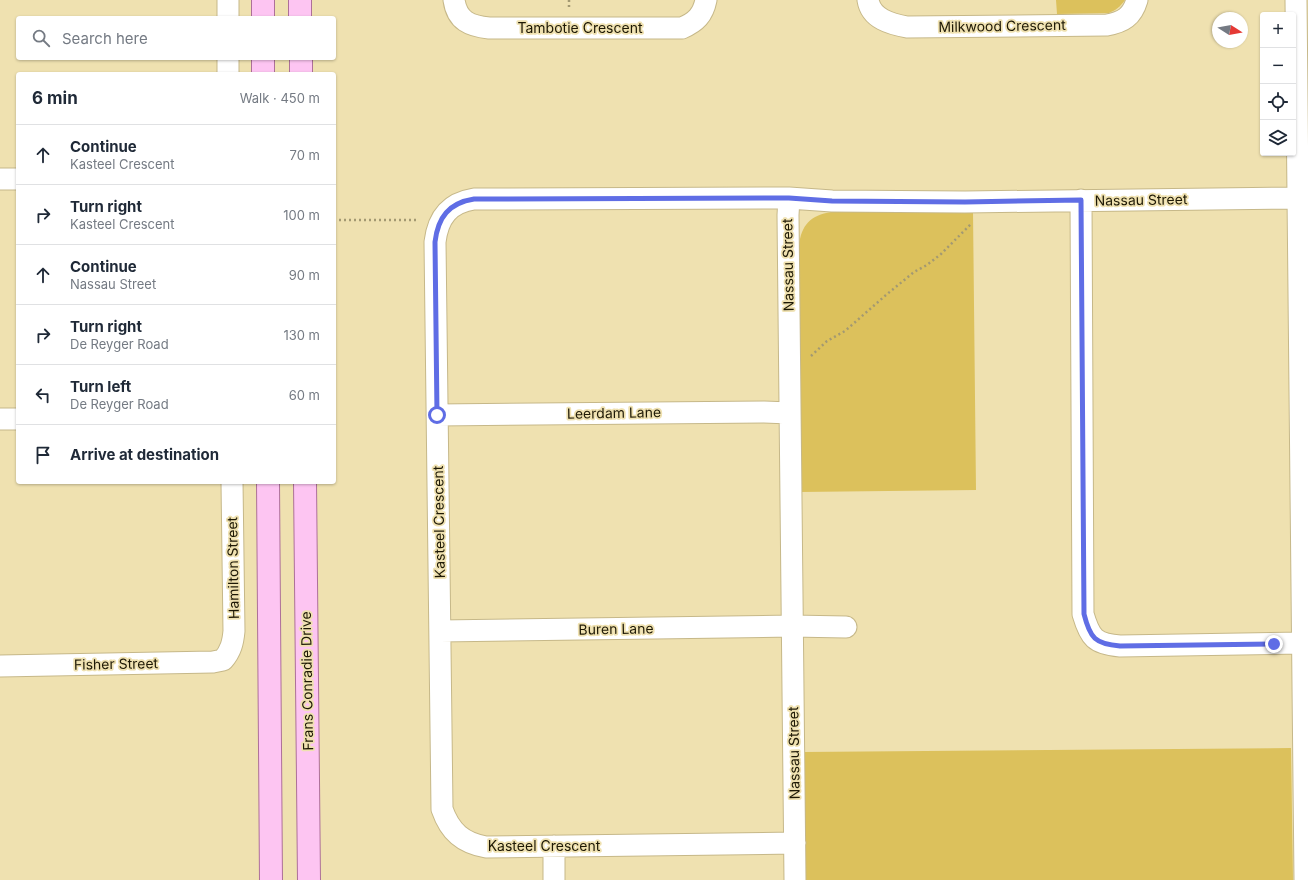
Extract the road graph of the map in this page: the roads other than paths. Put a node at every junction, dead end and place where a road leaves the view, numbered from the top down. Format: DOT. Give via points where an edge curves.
graph roads {
  1 [pos="228,0"];
  2 [pos="263,0"];
  3 [pos="300,0"];
  4 [pos="454,0"];
  5 [pos="706,0"];
  6 [pos="868,0"];
  7 [pos="1137,0"];
  8 [pos="1296,0"];
  9 [pos="228,16"];
  10 [pos="263,16"];
  11 [pos="300,16"];
  12 [pos="228,60"];
  13 [pos="263,60"];
  14 [pos="301,60"];
  15 [pos="228,72"];
  16 [pos="264,72"];
  17 [pos="301,72"];
  18 [pos="16,178"];
  19 [pos="0,179"];
  20 [pos="789,198"];
  21 [pos="1303,198"];
  22 [pos="1081,200"];
  23 [pos="1304,370"];
  24 [pos="790,413"];
  25 [pos="437,415"];
  26 [pos="0,419"];
  27 [pos="16,419"];
  28 [pos="232,484"];
  29 [pos="268,484"];
  30 [pos="305,484"];
  31 [pos="792,626"];
  32 [pos="846,627"];
  33 [pos="440,631"];
  34 [pos="1302,644"];
  35 [pos="228,654"];
  36 [pos="0,666"];
  37 [pos="795,843"];
  38 [pos="554,846"];
  39 [pos="272,880"];
  40 [pos="309,880"];
  41 [pos="554,880"];
  42 [pos="795,880"];
  43 [pos="1305,880"];
  1 -- 9 [label="street"];
  2 -- 10 [label="main road"];
  3 -- 11 [label="main road"];
  4 -- 5 [label="street, Tambotie Crescent" via="460,17 476,27 682,28 699,17"];
  6 -- 7 [label="street, Milkwood Crescent" via="874,14 882,19 894,24 915,27 1107,25 1127,18"];
  8 -- 21 [label="street"];
  12 -- 15 [label="street"];
  13 -- 16 [label="main road"];
  14 -- 17 [label="main road"];
  18 -- 19 [label="street"];
  20 -- 22 [label="street, Nassau Street" via="965,202"];
  20 -- 24 [label="street, Nassau Street"];
  20 -- 25 [label="street, Kasteel Crescent" via="474,199 456,205 448,210 436,230"];
  21 -- 22 [label="street, Nassau Street"];
  21 -- 23 [label="street"];
  22 -- 34 [label="street" via="1084,614 1087,627 1100,643 1115,646"];
  23 -- 34 [label="street"];
  24 -- 25 [label="street, Leerdam Lane"];
  24 -- 31 [label="street, Nassau Street"];
  25 -- 33 [label="street, Kasteel Crescent"];
  26 -- 27 [label="street"];
  28 -- 35 [label="street, Hamilton Street" via="234,631"];
  29 -- 39 [label="main road"];
  30 -- 40 [label="main road, Frans Conradie Drive"];
  31 -- 32 [label="street"];
  31 -- 33 [label="street, Buren Lane"];
  31 -- 37 [label="street, Nassau Street"];
  33 -- 38 [label="street, Kasteel Crescent" via="442,810 445,818 456,834 475,845"];
  34 -- 43 [label="street"];
  35 -- 36 [label="street, Fisher Street" via="223,660 213,662"];
  37 -- 38 [label="street, Kasteel Crescent"];
  37 -- 42 [label="street, Nassau Street"];
  38 -- 41 [label="street"];
}
